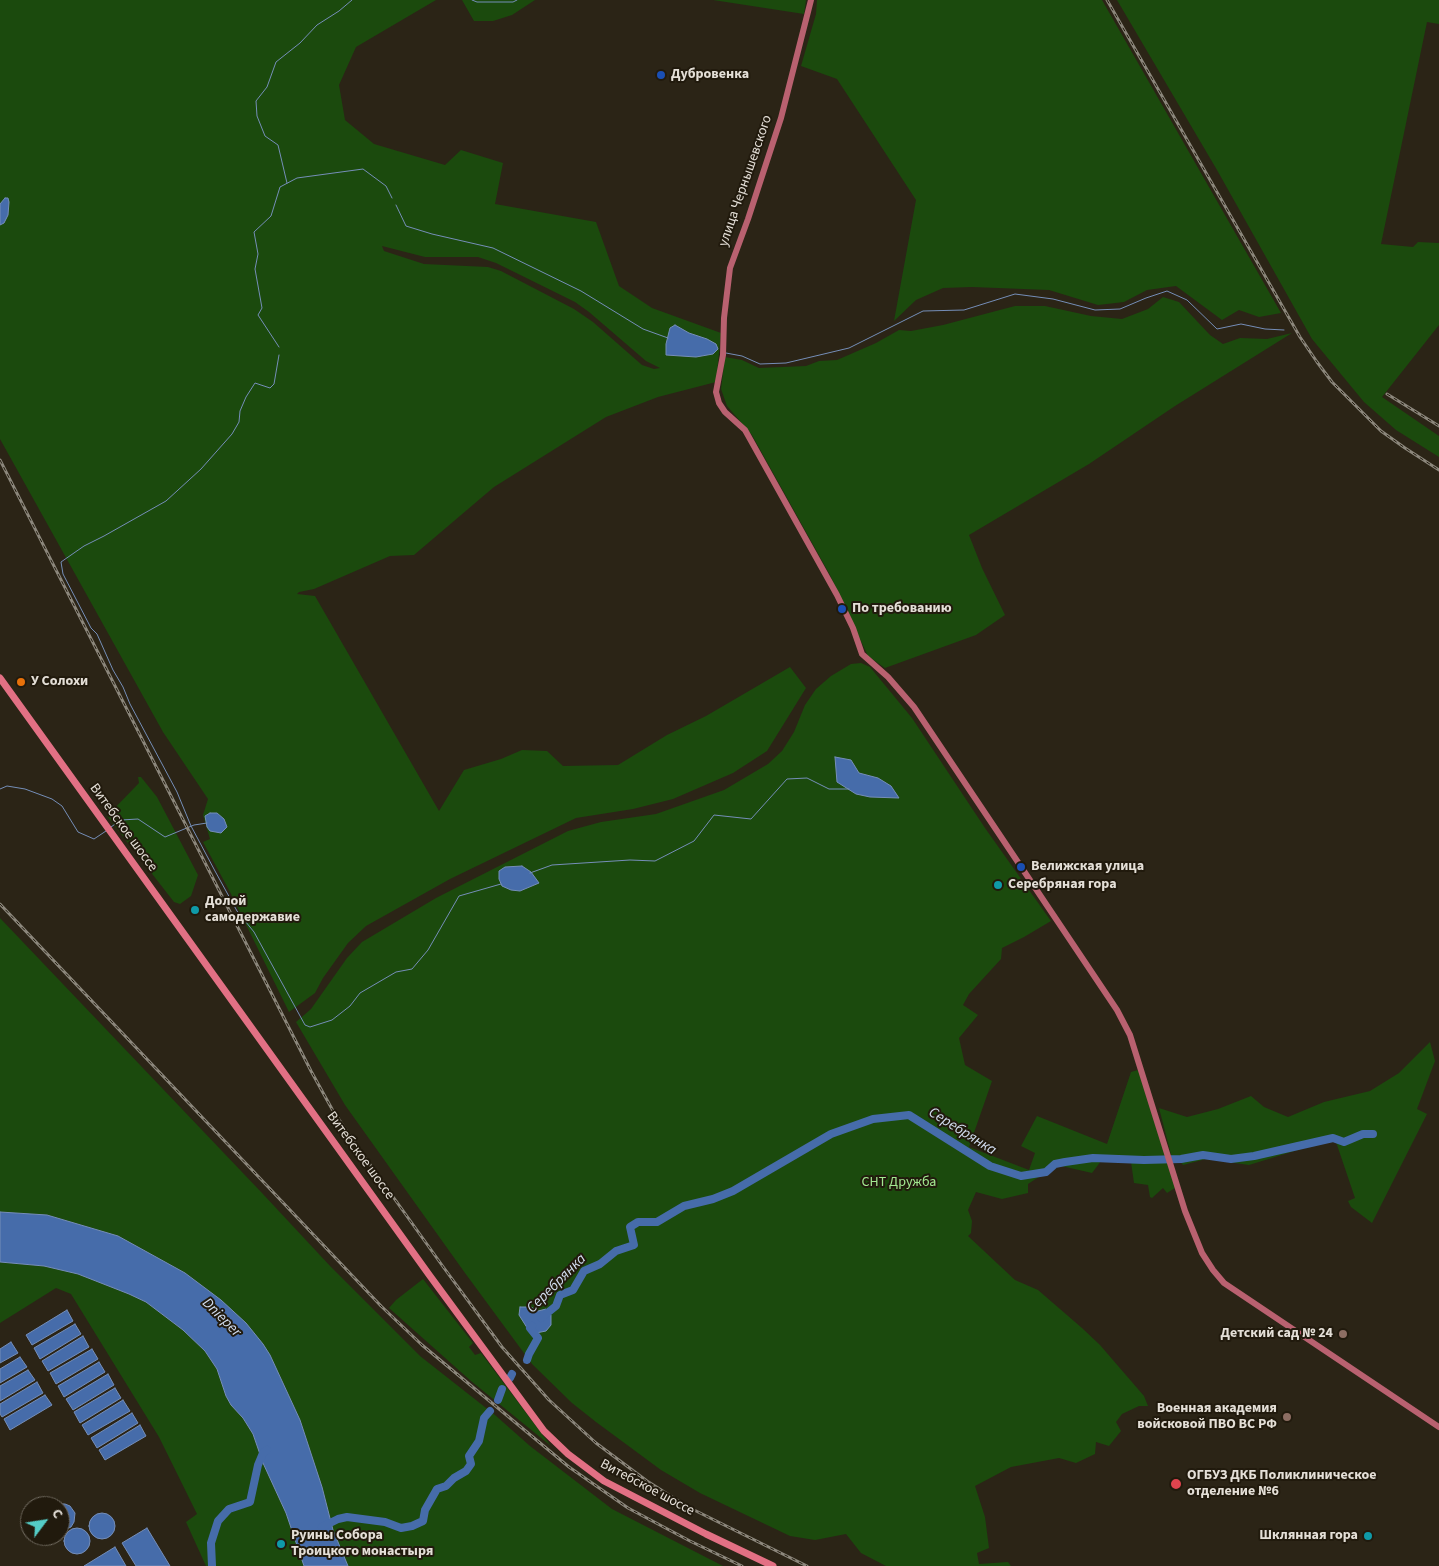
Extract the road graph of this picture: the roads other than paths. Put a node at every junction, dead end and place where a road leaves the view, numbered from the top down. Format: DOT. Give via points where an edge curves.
graph roads {
  1 [pos="810,0"];
  2 [pos="0,678"];
  3 [pos="1439,1427"];
  4 [pos="773,1566"];
  1 -- 3 [label="street, улица Чернышевского" via="781,118 730,268 723,356 716,392 719,403 745,430 837,595 862,654 914,707 1117,1010 1130,1036 1185,1211 1202,1253 1224,1283"];
  2 -- 4 [label="main road, Витебское шоссе" via="544,1431 604,1481"];
}
